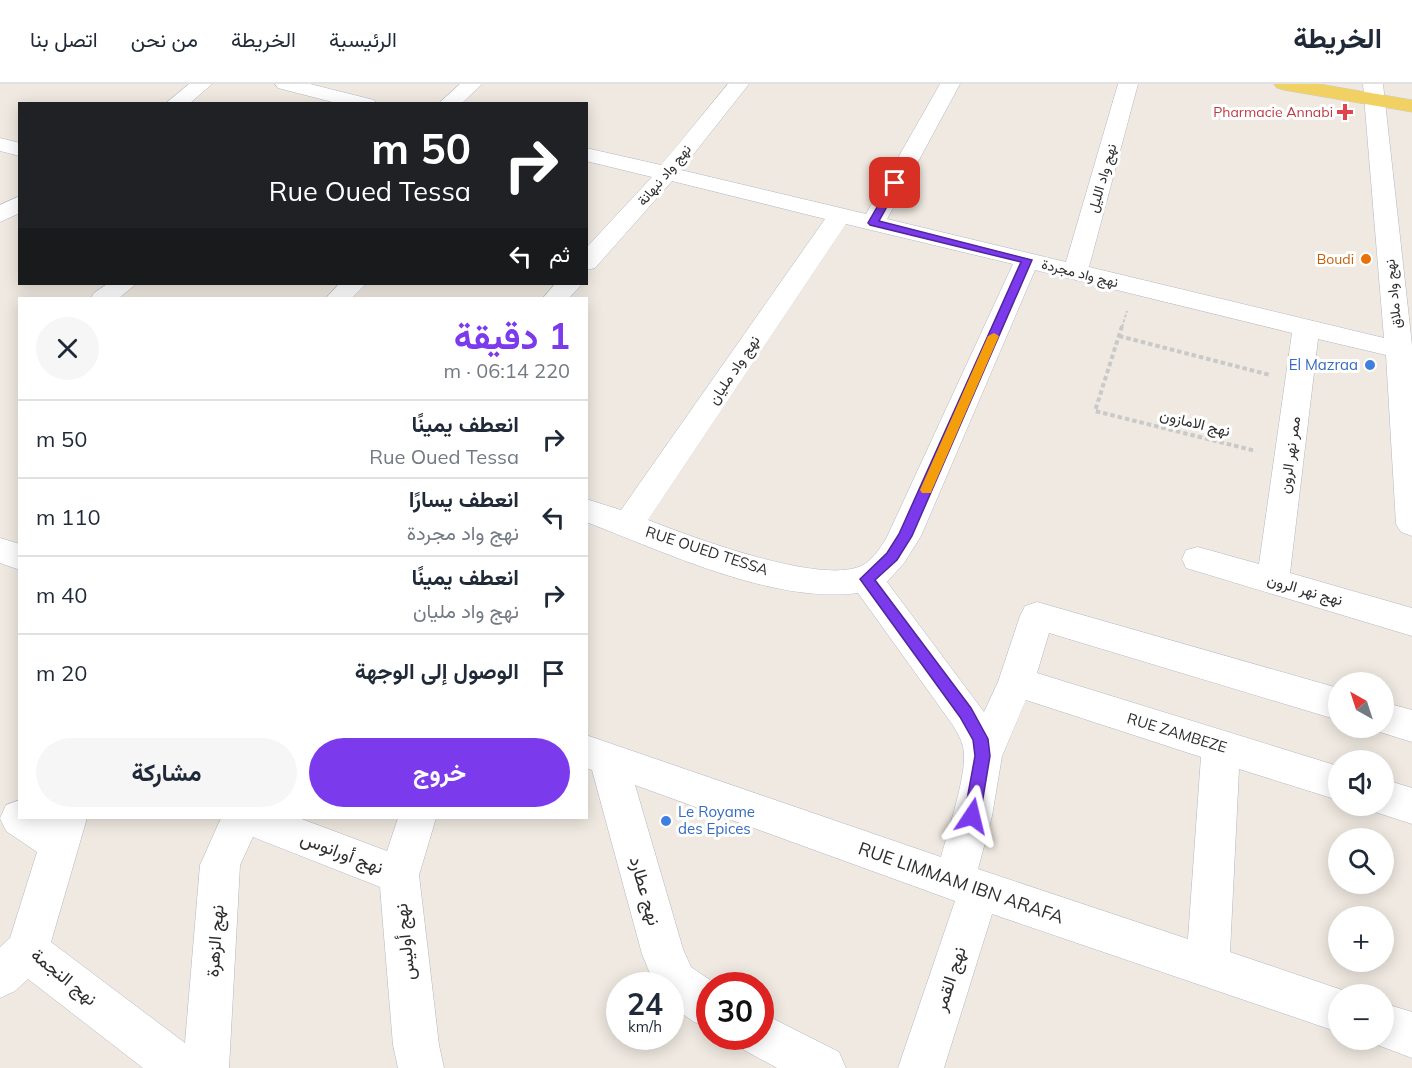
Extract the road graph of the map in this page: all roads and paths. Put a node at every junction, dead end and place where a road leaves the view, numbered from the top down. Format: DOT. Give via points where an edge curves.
graph roads {
  1 [pos="202,84"];
  2 [pos="285,84"];
  3 [pos="472,84"];
  4 [pos="738,84"];
  5 [pos="950,84"];
  6 [pos="1128,84"];
  7 [pos="1284,84"];
  8 [pos="1373,92"];
  9 [pos="178,102"];
  10 [pos="360,102"];
  11 [pos="450,102"];
  12 [pos="1412,106"];
  13 [pos="1412,113"];
  14 [pos="0,144"];
  15 [pos="18,149"];
  16 [pos="588,154"];
  17 [pos="667,173"];
  18 [pos="18,204"];
  19 [pos="0,215"];
  20 [pos="840,215"];
  21 [pos="873,223"];
  22 [pos="1027,260"];
  23 [pos="588,262"];
  24 [pos="1075,272"];
  25 [pos="122,285"];
  26 [pos="352,285"];
  27 [pos="568,285"];
  28 [pos="1135,286"];
  29 [pos="104,297"];
  30 [pos="339,297"];
  31 [pos="556,297"];
  32 [pos="1306,328"];
  33 [pos="1119,336"];
  34 [pos="1399,350"];
  35 [pos="1299,382"];
  36 [pos="1406,382"];
  37 [pos="1289,459"];
  38 [pos="1410,482"];
  39 [pos="588,511"];
  40 [pos="628,525"];
  41 [pos="1412,525"];
  42 [pos="0,550"];
  43 [pos="18,557"];
  44 [pos="1198,559"];
  45 [pos="866,579"];
  46 [pos="1273,581"];
  47 [pos="1412,622"];
  48 [pos="1016,682"];
  49 [pos="1328,701"];
  50 [pos="1394,721"];
  51 [pos="1412,726"];
  52 [pos="1221,746"];
  53 [pos="597,755"];
  54 [pos="983,756"];
  55 [pos="1328,780"];
  56 [pos="1394,800"];
  57 [pos="0,804"];
  58 [pos="1412,806"];
  59 [pos="18,816"];
  60 [pos="26,819"];
  61 [pos="241,819"];
  62 [pos="255,819"];
  63 [pos="417,819"];
  64 [pos="63,831"];
  65 [pos="399,875"];
  66 [pos="966,886"];
  67 [pos="13,963"];
  68 [pos="1208,967"];
  69 [pos="696,996"];
  70 [pos="1328,1007"];
  71 [pos="1394,1029"];
  72 [pos="1412,1035"];
  73 [pos="774,1042"];
  74 [pos="180,1068"];
  75 [pos="206,1068"];
  76 [pos="421,1068"];
  77 [pos="823,1068"];
  78 [pos="921,1068"];
  1 -- 9 [label="street"];
  2 -- 10 [label="street"];
  3 -- 11 [label="street"];
  4 -- 17 [label="street, نهج واد نبهانة"];
  5 -- 21 [label="street"];
  6 -- 24 [label="street, نهج واد الليل"];
  7 -- 8 [label="main road"];
  8 -- 12 [label="main road"];
  8 -- 13 [label="street"];
  8 -- 34 [label="street, نهج واد ملاق"];
  14 -- 15 [label="street"];
  16 -- 17 [label="street, نهج واد مجردة"];
  17 -- 20 [label="street, نهج واد مجردة"];
  17 -- 23 [label="street, نهج واد نبهانة"];
  18 -- 19 [label="street"];
  20 -- 21 [label="street, نهج واد مجردة"];
  20 -- 40 [label="street, نهج واد مليان"];
  21 -- 22 [label="street, نهج واد مجردة"];
  22 -- 24 [label="street, نهج واد مجردة"];
  22 -- 45 [label="street" via="905,536 892,557"];
  24 -- 28 [label="street, نهج واد مجردة"];
  25 -- 29 [label="street"];
  26 -- 30 [label="street"];
  27 -- 31 [label="street"];
  28 -- 32 [label="street, نهج واد مجردة"];
  28 -- 33 [label="path"];
  32 -- 34 [label="street, نهج واد مجردة"];
  32 -- 35 [label="street, ممر نهر الرون"];
  33 -- 35 [label="path"];
  33 -- 37 [label="path, نهج الامازون" via="1095,411"];
  34 -- 36 [label="street, نهج واد ملاق"];
  35 -- 37 [label="street, ممر نهر الرون"];
  36 -- 38 [label="street, نهج واد ملاق"];
  37 -- 46 [label="street, ممر نهر الرون"];
  38 -- 41 [label="street, نهج واد ملاق"];
  39 -- 40 [label="street, RUE OUED TESSA"];
  40 -- 45 [label="street, RUE OUED TESSA" via="718,558 787,576 832,583"];
  42 -- 43 [label="street"];
  44 -- 46 [label="street, نهج نهر الرون"];
  45 -- 54 [label="street" via="974,725"];
  46 -- 47 [label="street, نهج نهر الرون"];
  48 -- 49 [label="street" via="1037,616"];
  48 -- 52 [label="street, RUE ZAMBEZE"];
  48 -- 54 [label="street"];
  50 -- 51 [label="street"];
  52 -- 55 [label="street, RUE ZAMBEZE"];
  52 -- 68 [label="street"];
  53 -- 66 [label="street, RUE LIMMAM IBN ARAFA"];
  53 -- 69 [label="street, نهج عطارد" via="663,954 676,982"];
  54 -- 66 [label="street, نهج القمر" via="972,816"];
  56 -- 58 [label="street"];
  57 -- 59 [label="street"];
  60 -- 64 [label="street"];
  61 -- 75 [label="street, نهج الزهرة" via="220,866"];
  62 -- 65 [label="street, نهج أورانوس"];
  63 -- 65 [label="street, نهج أوليس"];
  64 -- 67 [label="street, نهج النجمة"];
  65 -- 76 [label="street, نهج أوليس"];
  66 -- 68 [label="street, RUE LIMMAM IBN ARAFA"];
  66 -- 78 [label="street, نهج القمر"];
  67 -- 74 [label="street, نهج النجمة"];
  68 -- 70 [label="street, RUE LIMMAM IBN ARAFA"];
  71 -- 72 [label="street"];
  73 -- 77 [label="street"];
}
